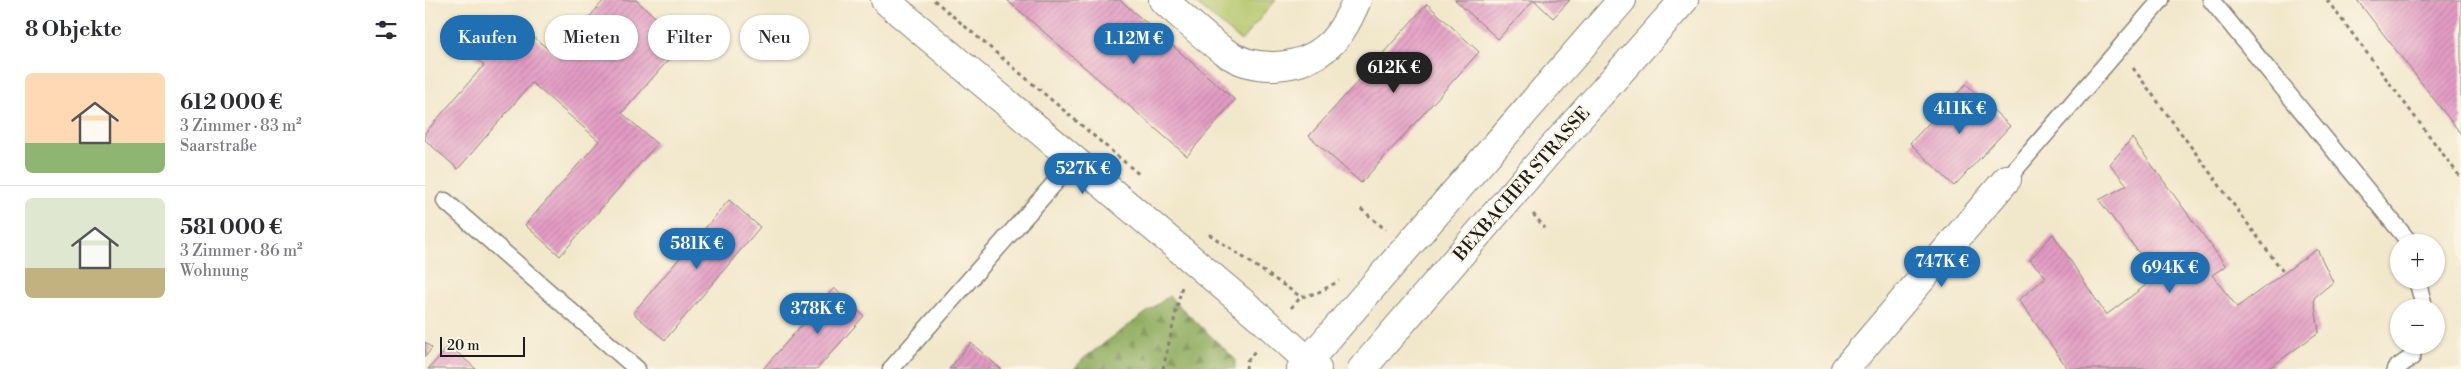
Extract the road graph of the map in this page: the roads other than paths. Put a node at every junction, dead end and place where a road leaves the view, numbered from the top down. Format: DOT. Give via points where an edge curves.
graph roads {
  1 [pos="885,0"];
  2 [pos="1163,0"];
  3 [pos="1357,0"];
  4 [pos="1623,0"];
  5 [pos="1684,0"];
  6 [pos="2161,0"];
  7 [pos="2211,0"];
  8 [pos="1075,160"];
  9 [pos="2007,179"];
  10 [pos="445,201"];
  11 [pos="2403,234"];
  12 [pos="2412,354"];
  13 [pos="1309,366"];
  14 [pos="637,369"];
  15 [pos="891,369"];
  16 [pos="1362,369"];
  17 [pos="1845,369"];
  18 [pos="2395,369"];
  1 -- 8 [label="street"];
  2 -- 3 [label="street" via="1226,53 1265,66 1289,66 1313,57 1329,45 1346,25"];
  4 -- 13 [label="street" via="1406,246"];
  5 -- 16 [label="street, BEXBACHER STRASSE"];
  6 -- 9 [label="lane"];
  7 -- 11 [label="lane"];
  8 -- 13 [label="street"];
  8 -- 15 [label="lane"];
  9 -- 17 [label="street"];
  10 -- 14 [label="lane"];
  12 -- 18 [label="lane"];
}
